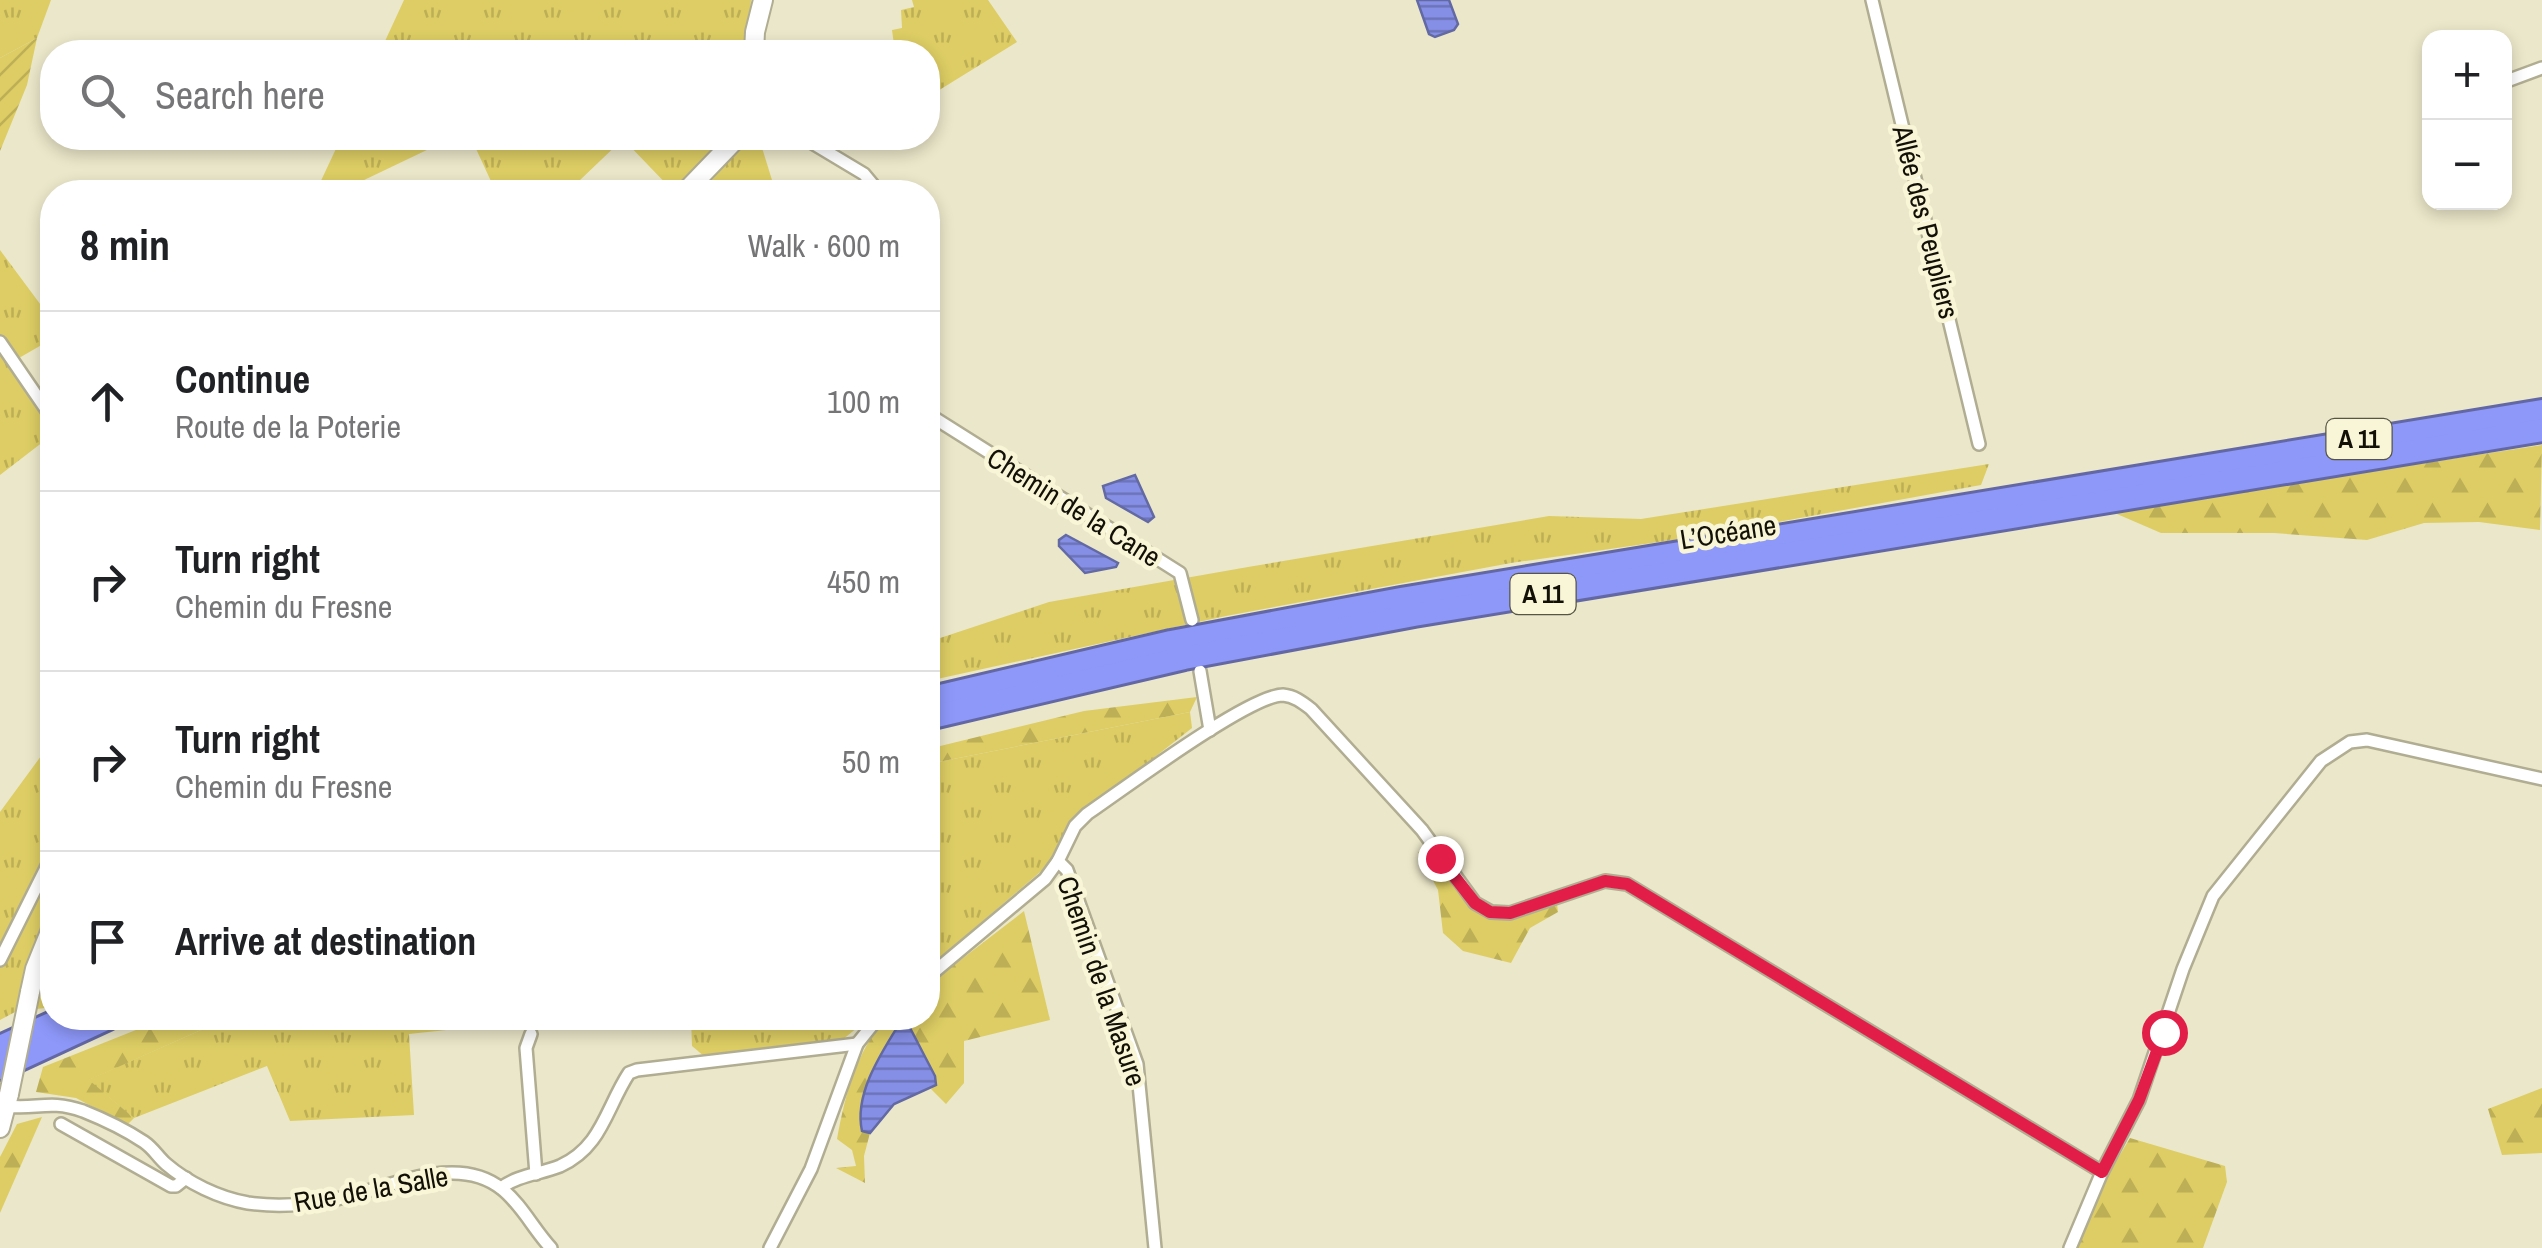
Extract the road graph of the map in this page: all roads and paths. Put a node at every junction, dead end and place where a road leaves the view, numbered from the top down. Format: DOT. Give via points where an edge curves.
graph roads {
  1 [pos="763,0"];
  2 [pos="1872,0"];
  3 [pos="755,40"];
  4 [pos="2542,68"];
  5 [pos="2512,79"];
  6 [pos="725,150"];
  7 [pos="824,150"];
  8 [pos="697,180"];
  9 [pos="869,180"];
  10 [pos="0,342"];
  11 [pos="40,400"];
  12 [pos="2542,411"];
  13 [pos="940,422"];
  14 [pos="2542,430"];
  15 [pos="1979,444"];
  16 [pos="1192,620"];
  17 [pos="1200,671"];
  18 [pos="940,696"];
  19 [pos="940,715"];
  20 [pos="1210,730"];
  21 [pos="2542,779"];
  22 [pos="1058,861"];
  23 [pos="40,880"];
  24 [pos="40,955"];
  25 [pos="0,960"];
  26 [pos="940,967"];
  27 [pos="40,1029"];
  28 [pos="82,1030"];
  29 [pos="868,1030"];
  30 [pos="531,1034"];
  31 [pos="857,1044"];
  32 [pos="0,1047"];
  33 [pos="0,1068"];
  34 [pos="8,1100"];
  35 [pos="61,1124"];
  36 [pos="0,1128"];
  37 [pos="2102,1172"];
  38 [pos="536,1174"];
  39 [pos="186,1178"];
  40 [pos="501,1188"];
  41 [pos="545,1246"];
  42 [pos="770,1248"];
  43 [pos="1155,1248"];
  44 [pos="2070,1248"];
  1 -- 3 [label="street"];
  2 -- 15 [label="street, Allée des Peupliers"];
  4 -- 5 [label="street"];
  6 -- 8 [label="street"];
  7 -- 9 [label="street"];
  10 -- 11 [label="street"];
  12 -- 18 [label="highway, L’Océane / A 11" via="1386,601"];
  13 -- 16 [label="street, Chemin de la Cane" via="1180,573"];
  14 -- 19 [label="highway, L’Océane / A 11" via="1375,622"];
  17 -- 20 [label="street"];
  20 -- 22 [label="street, Chemin de la Masure" via="1087,814"];
  20 -- 37 [label="street, Chemin de la Masure" via="1267,698 1297,698 1422,830 1475,903 1490,912 1510,913 1605,881 1627,884"];
  21 -- 37 [label="street" via="2367,740 2350,742 2322,761 2213,896 2139,1100"];
  22 -- 26 [label="street"];
  22 -- 43 [label="street, Chemin de la Masure" via="1068,870 1136,1064"];
  23 -- 25 [label="street"];
  24 -- 34 [label="street, bridge"];
  27 -- 32 [label="highway"];
  28 -- 33 [label="highway"];
  29 -- 31 [label="street"];
  30 -- 38 [label="street" via="526,1048"];
  31 -- 38 [label="street" via="629,1073 592,1142 562,1165"];
  31 -- 42 [label="street" via="811,1169"];
  34 -- 36 [label="street"];
  34 -- 39 [label="street, Rue de la Salle" via="84,1112 140,1139"];
  35 -- 39 [label="street" via="171,1186"];
  37 -- 44 [label="street"];
  38 -- 40 [label="street"];
  39 -- 40 [label="street, Rue de la Salle" via="224,1197 274,1205 330,1201 454,1173"];
  40 -- 41 [label="street"];
}
